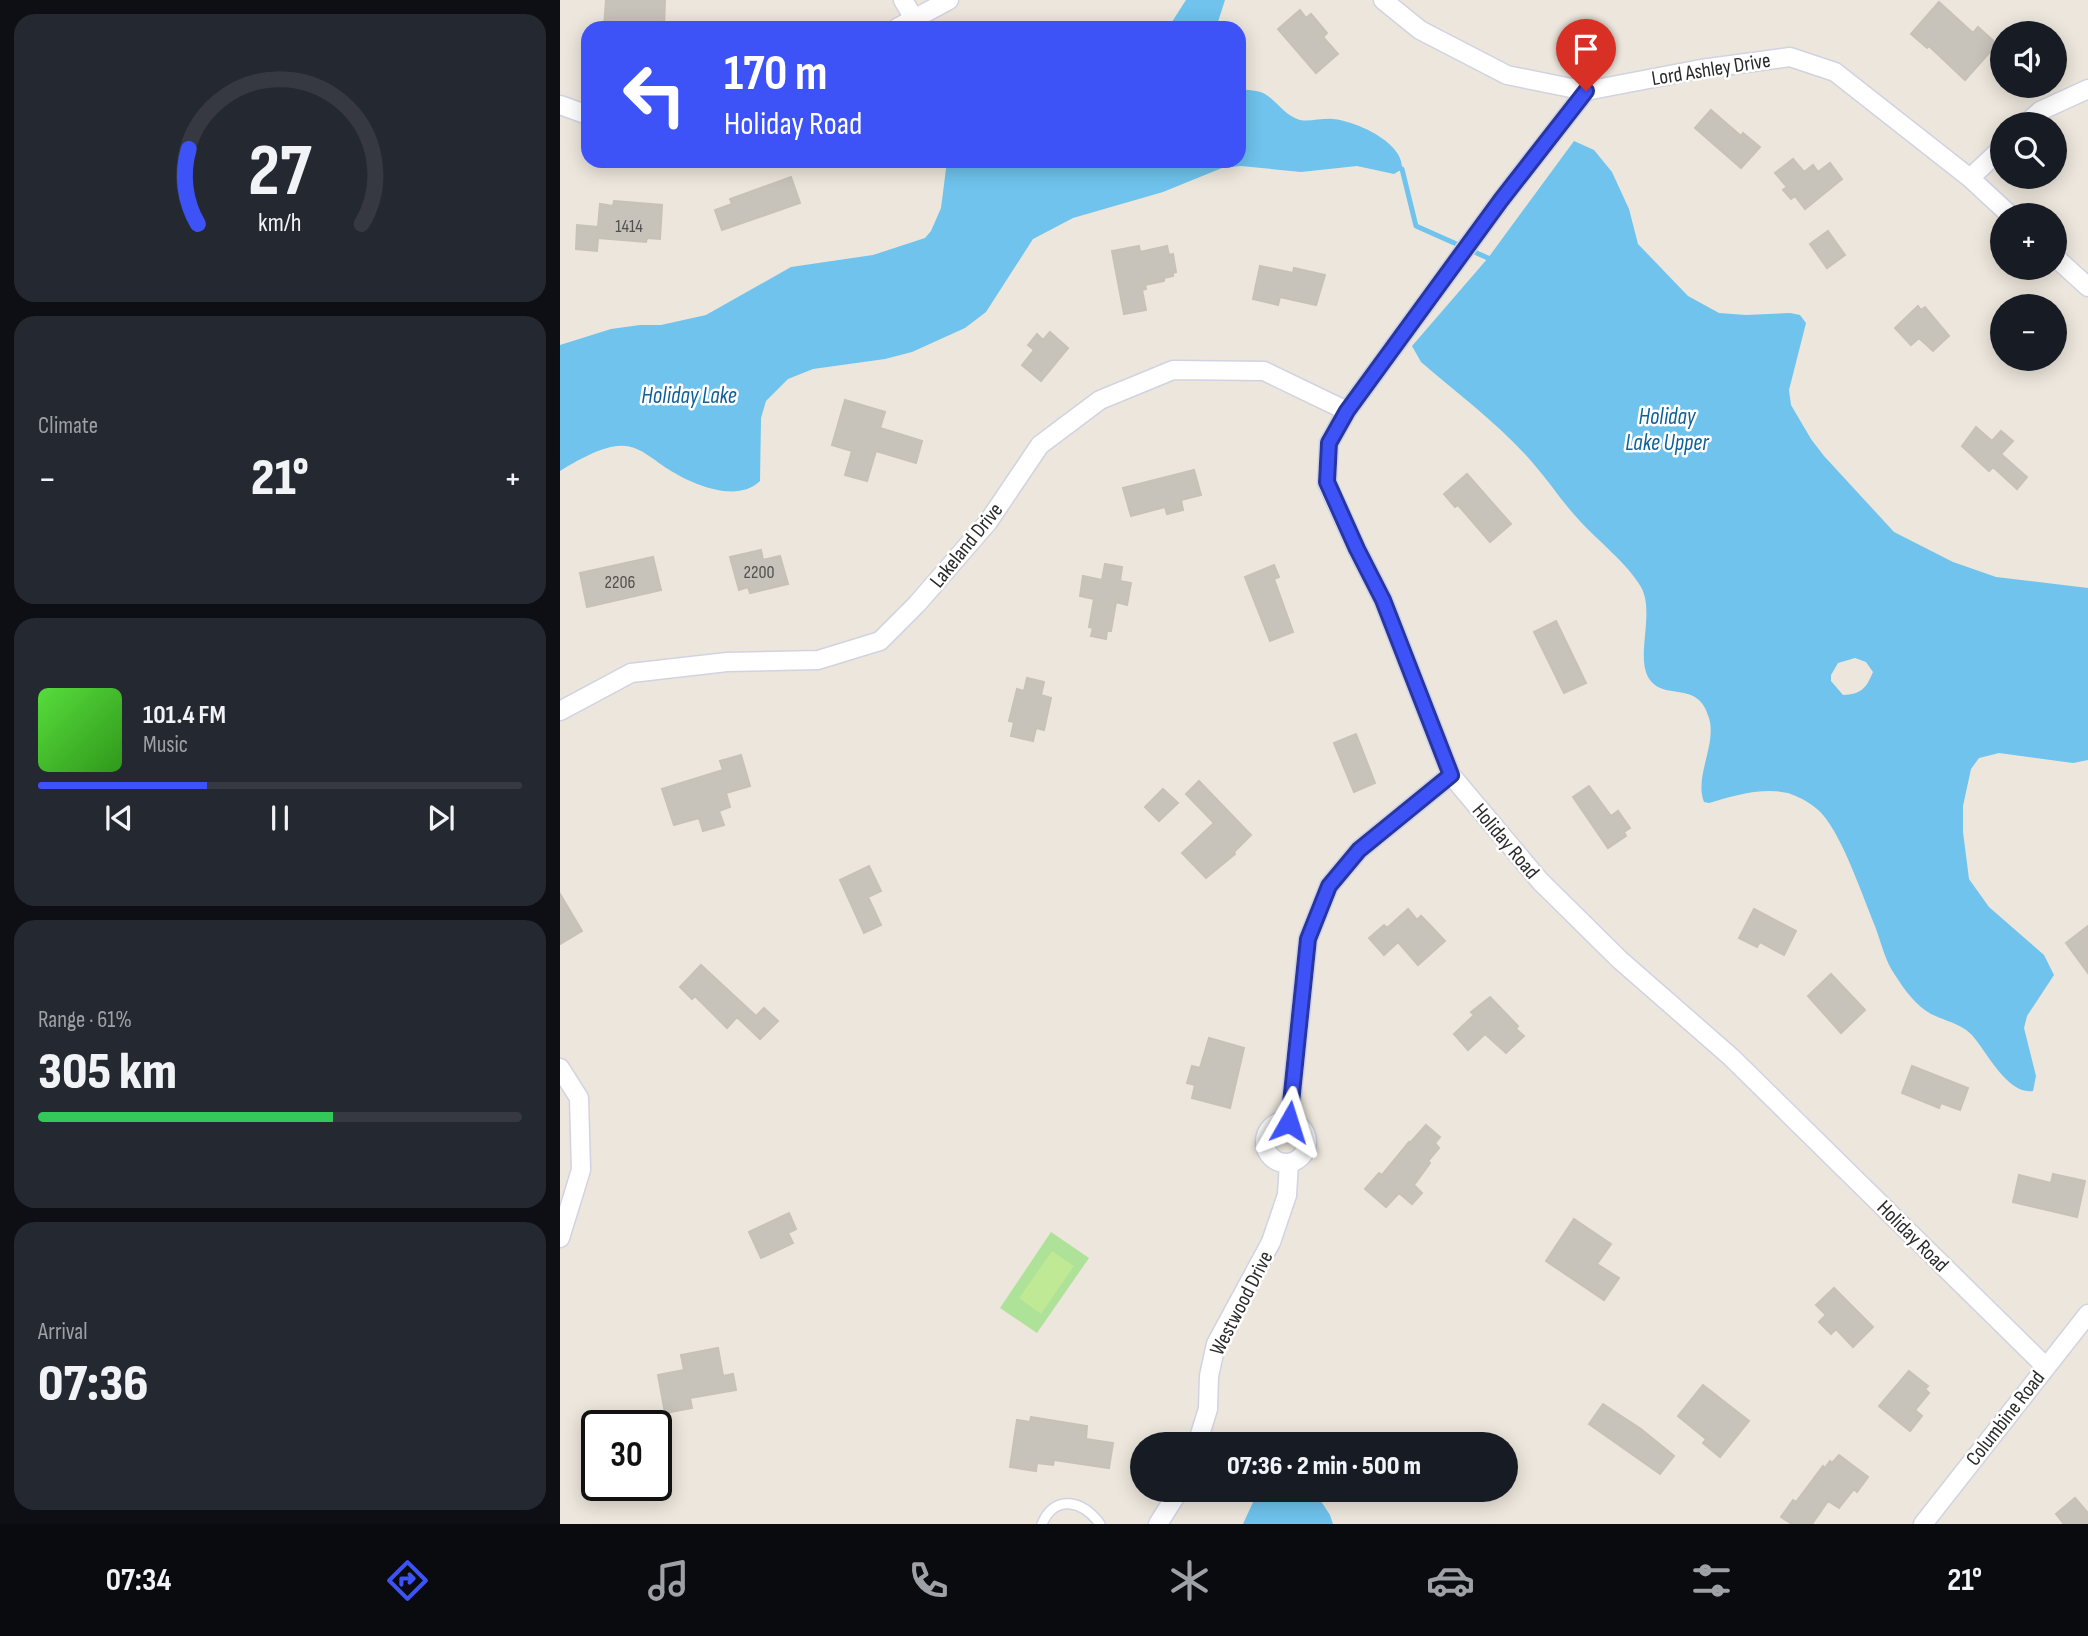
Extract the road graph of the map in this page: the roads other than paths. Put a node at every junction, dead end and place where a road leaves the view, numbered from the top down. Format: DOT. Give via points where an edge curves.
graph roads {
  1 [pos="903,0"];
  2 [pos="949,0"];
  3 [pos="1382,0"];
  4 [pos="915,20"];
  5 [pos="2088,89"];
  6 [pos="1586,91"];
  7 [pos="560,105"];
  8 [pos="581,112"];
  9 [pos="2039,112"];
  10 [pos="1990,159"];
  11 [pos="1970,178"];
  12 [pos="1997,203"];
  13 [pos="2067,268"];
  14 [pos="2088,287"];
  15 [pos="1347,411"];
  16 [pos="560,711"];
  17 [pos="1451,775"];
  18 [pos="560,1068"];
  19 [pos="1289,1122"];
  20 [pos="1289,1163"];
  21 [pos="560,1238"];
  22 [pos="2088,1314"];
  23 [pos="2045,1366"];
  24 [pos="1201,1432"];
  25 [pos="1172,1502"];
  26 [pos="1042,1524"];
  27 [pos="1100,1524"];
  28 [pos="1158,1524"];
  29 [pos="1923,1524"];
  1 -- 4 [label="street"];
  2 -- 4 [label="street"];
  3 -- 6 [label="street, Lord Ashley Drive" via="1419,30 1507,75"];
  5 -- 9 [label="street"];
  6 -- 11 [label="street, Lord Ashley Drive" via="1790,57 1835,72"];
  6 -- 15 [label="street, Holiday Road"];
  7 -- 8 [label="street"];
  10 -- 11 [label="street"];
  11 -- 12 [label="street, Lord Ashley Drive"];
  13 -- 14 [label="street"];
  15 -- 16 [label="street, Lakeland Drive" via="1264,371 1172,370 1100,400 1040,445 988,522 918,604 880,640 818,660 727,662 631,673"];
  15 -- 17 [label="street, Holiday Road" via="1329,443 1327,482 1383,600"];
  17 -- 19 [label="street" via="1359,850 1329,886 1308,939"];
  17 -- 23 [label="street, Holiday Road" via="1540,881 1620,960 1731,1057"];
  18 -- 21 [label="street" via="579,1098 582,1170"];
  19 -- 20 [label="street, Westwood Drive" via="1305,1133 1307,1146 1301,1157"];
  19 -- 20 [label="street" via="1275,1124 1265,1142 1270,1156"];
  20 -- 24 [label="street, Westwood Drive" via="1287,1195 1271,1242 1216,1344"];
  22 -- 23 [label="street, Columbine Road"];
  23 -- 29 [label="street, Columbine Road"];
  25 -- 28 [label="street"];
  26 -- 27 [label="lane" via="1046,1514 1060,1504 1076,1504"];
}
